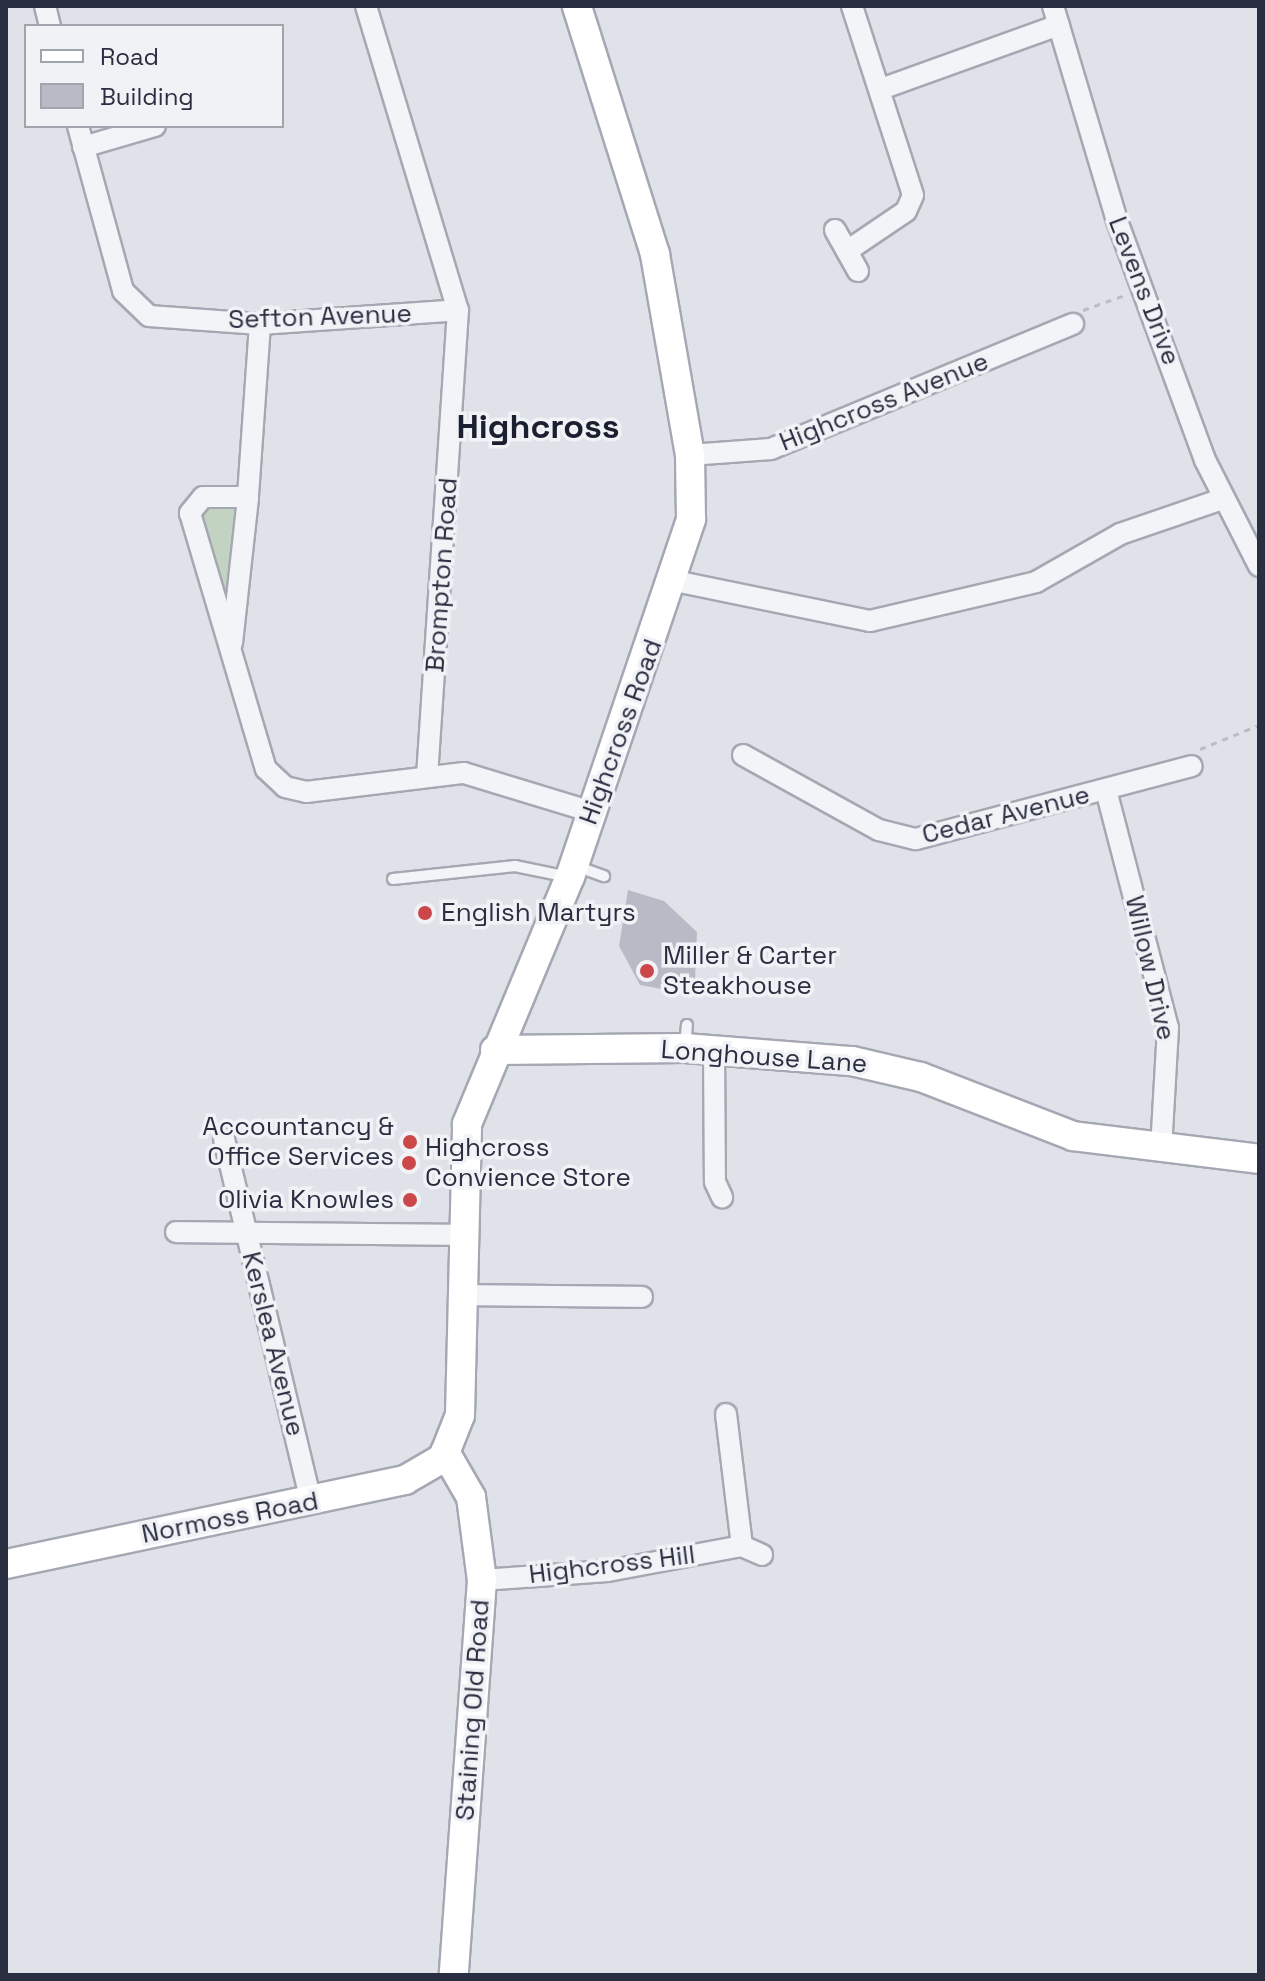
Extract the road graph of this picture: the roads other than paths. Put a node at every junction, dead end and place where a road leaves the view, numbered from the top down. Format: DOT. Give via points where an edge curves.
graph roads {
  1 [pos="366,6"];
  2 [pos="577,6"];
  3 [pos="852,6"];
  4 [pos="1056,15"];
  5 [pos="881,89"];
  6 [pos="78,128"];
  7 [pos="148,128"];
  8 [pos="83,147"];
  9 [pos="835,230"];
  10 [pos="847,251"];
  11 [pos="858,271"];
  12 [pos="458,310"];
  13 [pos="260,324"];
  14 [pos="1073,324"];
  15 [pos="690,455"];
  16 [pos="248,497"];
  17 [pos="1222,499"];
  18 [pos="1259,566"];
  19 [pos="675,581"];
  20 [pos="232,643"];
  21 [pos="743,755"];
  22 [pos="1192,766"];
  23 [pos="427,775"];
  24 [pos="1106,790"];
  25 [pos="592,812"];
  26 [pos="572,871"];
  27 [pos="604,876"];
  28 [pos="393,879"];
  29 [pos="714,1049"];
  30 [pos="495,1050"];
  31 [pos="224,1139"];
  32 [pos="1161,1149"];
  33 [pos="1259,1159"];
  34 [pos="722,1197"];
  35 [pos="246,1231"];
  36 [pos="176,1232"];
  37 [pos="464,1235"];
  38 [pos="464,1295"];
  39 [pos="642,1297"];
  40 [pos="726,1414"];
  41 [pos="445,1452"];
  42 [pos="311,1502"];
  43 [pos="742,1546"];
  44 [pos="762,1555"];
  45 [pos="6,1564"];
  46 [pos="482,1580"];
  47 [pos="454,1975"];
  1 -- 12 [label="street, Brompton Road"];
  2 -- 15 [label="main road, Highcross Road" via="655,254"];
  3 -- 5 [label="street"];
  4 -- 5 [label="street"];
  4 -- 17 [label="street, Levens Drive" via="1144,288"];
  5 -- 10 [label="street" via="913,195 906,211"];
  6 -- 8 [label="street, Sefton Avenue"];
  7 -- 8 [label="street"];
  8 -- 13 [label="street, Sefton Avenue" via="130,301 149,316"];
  9 -- 10 [label="street"];
  10 -- 11 [label="street"];
  12 -- 13 [label="street, Sefton Avenue"];
  12 -- 23 [label="street, Brompton Road"];
  13 -- 16 [label="street"];
  14 -- 15 [label="street, Highcross Avenue" via="771,449"];
  15 -- 19 [label="main road, Highcross Road" via="691,519"];
  16 -- 20 [label="street"];
  16 -- 20 [label="street" via="203,497 190,513"];
  17 -- 18 [label="street, Levens Drive"];
  17 -- 19 [label="street" via="1120,534 1036,582 870,621"];
  19 -- 25 [label="main road, Highcross Road"];
  20 -- 23 [label="street" via="266,769 285,787 306,792"];
  21 -- 24 [label="street, Cedar Avenue" via="905,838"];
  22 -- 24 [label="street, Cedar Avenue"];
  23 -- 25 [label="street" via="494,778"];
  24 -- 32 [label="street, Willow Drive" via="1168,1028"];
  25 -- 26 [label="main road, Highcross Road"];
  26 -- 27 [label="lane"];
  26 -- 28 [label="lane" via="515,866"];
  26 -- 30 [label="main road, Highcross Road"];
  29 -- 30 [label="main road, Longhouse Lane" via="686,1036"];
  29 -- 32 [label="main road, Longhouse Lane" via="884,1067 1073,1136"];
  29 -- 34 [label="street" via="715,1182"];
  30 -- 37 [label="main road, Highcross Road" via="467,1124"];
  31 -- 35 [label="street, Kerslea Avenue"];
  32 -- 33 [label="main road, Longhouse Lane"];
  35 -- 36 [label="street"];
  35 -- 37 [label="street"];
  35 -- 42 [label="street, Kerslea Avenue"];
  37 -- 38 [label="main road, Highcross Road"];
  38 -- 39 [label="street"];
  38 -- 41 [label="main road, Highcross Road" via="460,1415"];
  40 -- 43 [label="street"];
  41 -- 42 [label="main road, Normoss Road" via="405,1480"];
  41 -- 46 [label="main road, Staining Old Road" via="471,1497"];
  42 -- 45 [label="main road, Normoss Road"];
  43 -- 44 [label="street"];
  43 -- 46 [label="street, Highcross Hill" via="608,1571"];
  46 -- 47 [label="main road, Staining Old Road"];
}
